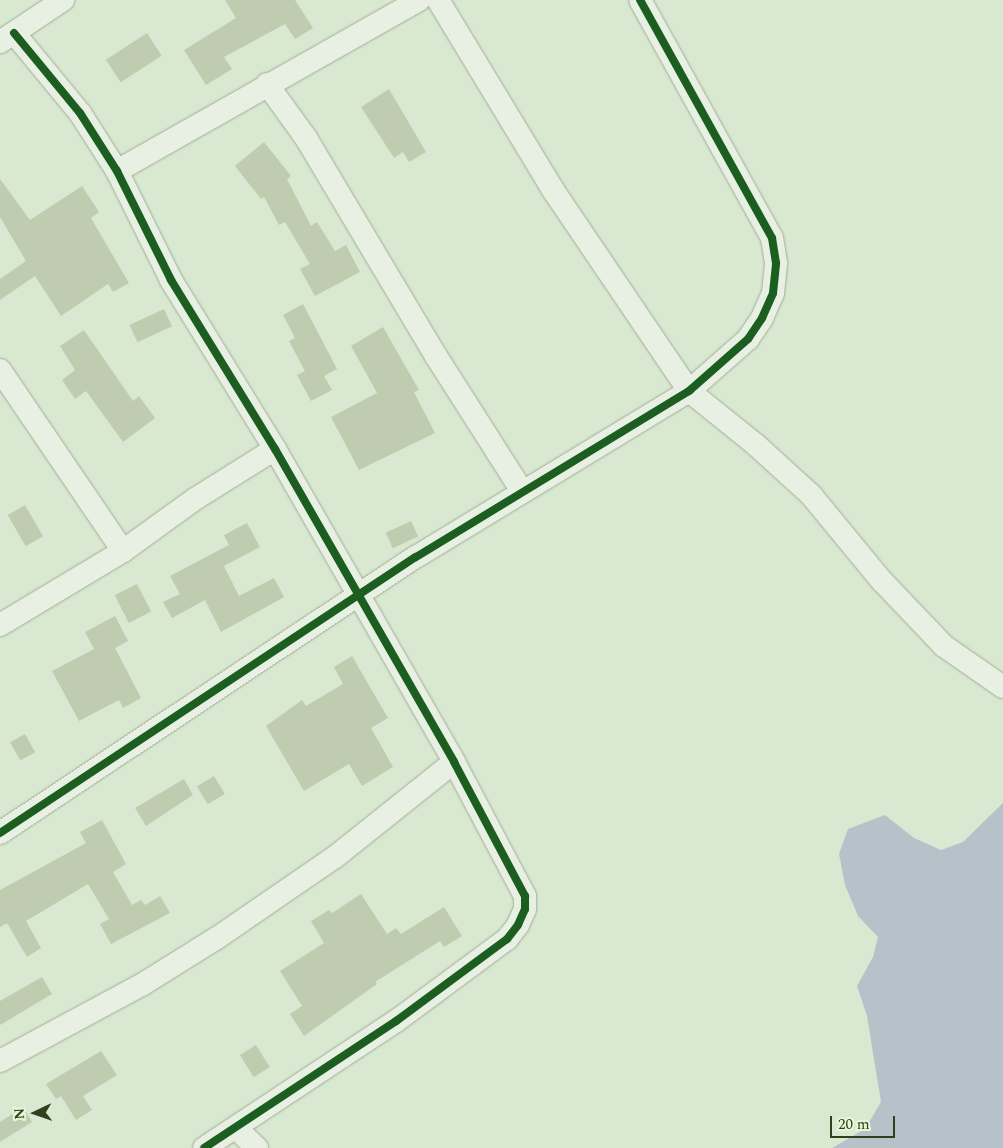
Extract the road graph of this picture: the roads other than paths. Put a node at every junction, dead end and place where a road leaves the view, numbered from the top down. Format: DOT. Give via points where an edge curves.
graph roads {
  1 [pos="63,0"];
  2 [pos="419,0"];
  3 [pos="438,0"];
  4 [pos="640,0"];
  5 [pos="7,37"];
  6 [pos="267,84"];
  7 [pos="118,171"];
  8 [pos="0,370"];
  9 [pos="689,391"];
  10 [pos="275,449"];
  11 [pos="522,491"];
  12 [pos="123,550"];
  13 [pos="358,596"];
  14 [pos="0,625"];
  15 [pos="1003,687"];
  16 [pos="454,762"];
  17 [pos="0,833"];
  18 [pos="0,1061"];
  19 [pos="237,1128"];
  20 [pos="204,1148"];
  21 [pos="257,1148"];
  1 -- 5 [label="street"];
  2 -- 6 [label="street"];
  3 -- 9 [label="street" via="553,190"];
  4 -- 9 [label="street" via="772,238 776,263 773,293 748,339"];
  5 -- 7 [label="street" via="80,113"];
  6 -- 7 [label="street"];
  6 -- 11 [label="street" via="306,138 436,356"];
  7 -- 10 [label="street" via="171,280"];
  8 -- 12 [label="street"];
  9 -- 11 [label="street"];
  9 -- 15 [label="street" via="811,495 882,581 944,646"];
  10 -- 12 [label="street" via="195,499"];
  10 -- 13 [label="street"];
  11 -- 13 [label="street"];
  12 -- 14 [label="street"];
  13 -- 16 [label="street"];
  13 -- 17 [label="street"];
  16 -- 18 [label="street" via="334,857 217,938 144,984"];
  16 -- 19 [label="street" via="525,896 525,908 518,925 507,938 396,1020"];
  19 -- 20 [label="street"];
  19 -- 21 [label="street"];
}
